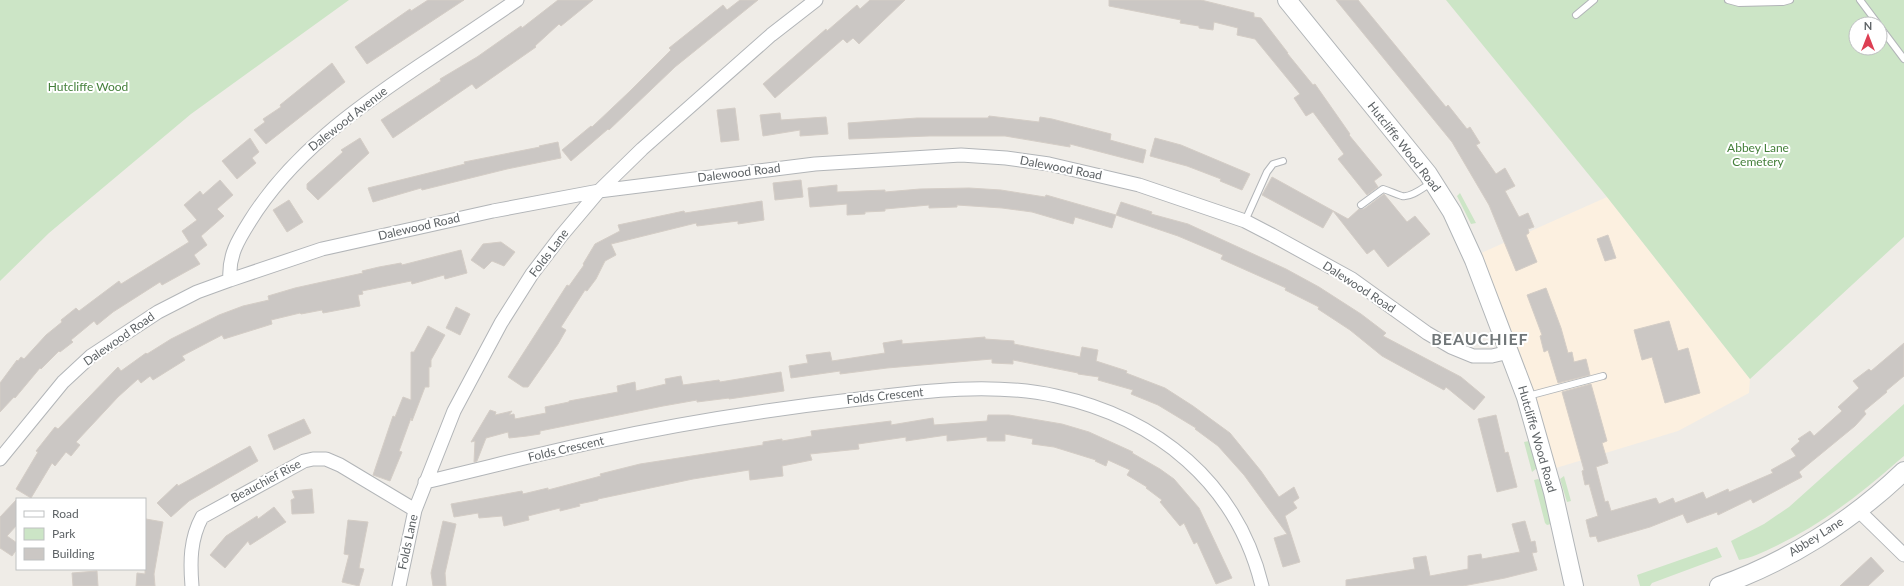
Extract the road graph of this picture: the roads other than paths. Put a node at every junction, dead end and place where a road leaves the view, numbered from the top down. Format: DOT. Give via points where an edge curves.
graph roads {
  1 [pos="517,0"];
  2 [pos="816,0"];
  3 [pos="1287,0"];
  4 [pos="1594,0"];
  5 [pos="1728,0"];
  6 [pos="1790,0"];
  7 [pos="1860,0"];
  8 [pos="1576,15"];
  9 [pos="1872,16"];
  10 [pos="1888,38"];
  11 [pos="1904,59"];
  12 [pos="1283,161"];
  13 [pos="1433,182"];
  14 [pos="599,191"];
  15 [pos="1361,205"];
  16 [pos="1245,221"];
  17 [pos="230,280"];
  18 [pos="1508,352"];
  19 [pos="1603,376"];
  20 [pos="1526,397"];
  21 [pos="0,459"];
  22 [pos="1904,471"];
  23 [pos="425,482"];
  24 [pos="415,510"];
  25 [pos="1858,510"];
  26 [pos="1904,555"];
  27 [pos="192,586"];
  28 [pos="399,586"];
  29 [pos="1262,586"];
  30 [pos="1574,586"];
  31 [pos="1719,586"];
  1 -- 17 [label="street, Dalewood Avenue" via="373,97 310,148 275,185 245,228 228,266"];
  2 -- 14 [label="street, Folds Lane" via="771,35 642,149"];
  3 -- 13 [label="street, Hutcliffe Wood Road"];
  4 -- 8 [label="lane"];
  5 -- 6 [label="lane" via="1740,3"];
  7 -- 9 [label="lane"];
  10 -- 11 [label="lane"];
  12 -- 16 [label="lane" via="1273,164 1267,172"];
  13 -- 15 [label="lane" via="1410,195 1402,196 1383,189"];
  13 -- 18 [label="street, Hutcliffe Wood Road" via="1452,212 1474,260"];
  14 -- 16 [label="street, Dalewood Road" via="815,164 961,155 1049,164 1139,185"];
  14 -- 17 [label="street, Dalewood Road" via="493,211 322,250"];
  14 -- 23 [label="street, Folds Lane" via="537,268 501,323 454,411"];
  16 -- 18 [label="street, Dalewood Road" via="1352,279 1427,333 1451,347 1473,356 1492,356"];
  17 -- 21 [label="street, Dalewood Road" via="197,292 158,312 90,356 63,382"];
  18 -- 20 [label="street, Hutcliffe Wood Road"];
  19 -- 20 [label="lane"];
  20 -- 30 [label="street, Hutcliffe Wood Road" via="1548,472"];
  22 -- 25 [label="street, Abbey Lane"];
  23 -- 24 [label="street, Folds Lane"];
  23 -- 29 [label="street, Folds Crescent" via="664,428 805,405 903,394 974,389 1016,390 1056,395 1097,407 1132,422 1168,444 1196,466 1220,494 1240,528 1256,564"];
  24 -- 27 [label="street, Beauchief Rise" via="340,465 326,459 304,461 202,517 196,528 191,549"];
  24 -- 28 [label="street, Folds Lane"];
  25 -- 26 [label="street"];
  25 -- 31 [label="street, Abbey Lane" via="1784,558"];
}
